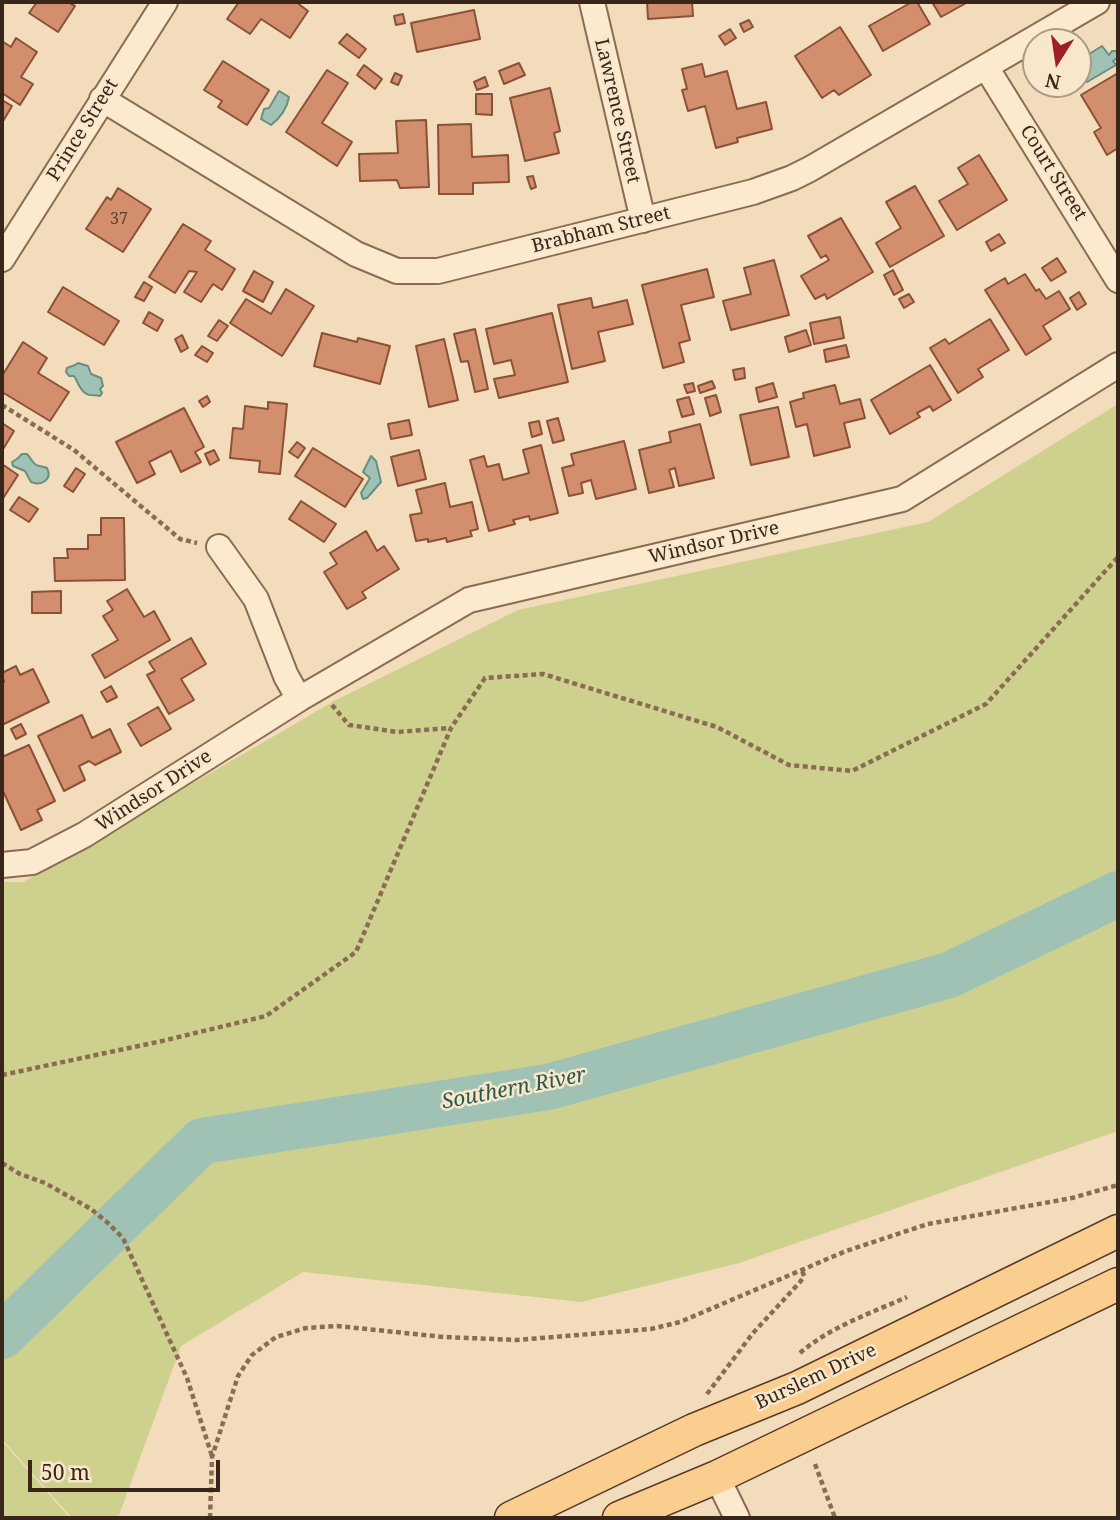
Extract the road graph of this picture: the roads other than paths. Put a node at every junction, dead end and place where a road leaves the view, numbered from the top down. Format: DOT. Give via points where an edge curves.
graph roads {
  1 [pos="165,2"];
  2 [pos="592,2"];
  3 [pos="1097,2"];
  4 [pos="986,67"];
  5 [pos="102,99"];
  6 [pos="643,220"];
  7 [pos="2,259"];
  8 [pos="1118,280"];
  9 [pos="1118,365"];
  10 [pos="219,547"];
  11 [pos="308,693"];
  12 [pos="2,865"];
  13 [pos="1118,1231"];
  14 [pos="1118,1284"];
  15 [pos="694,1430"];
  16 [pos="717,1477"];
  17 [pos="511,1518"];
  18 [pos="619,1518"];
  19 [pos="737,1518"];
  1 -- 5 [label="street, Prince Street"];
  2 -- 6 [label="street, Lawrence Street"];
  3 -- 4 [label="street, Brabham Street"];
  4 -- 6 [label="street, Brabham Street" via="792,178"];
  4 -- 8 [label="street, Court Street"];
  5 -- 6 [label="street, Brabham Street" via="356,254 397,271 438,271"];
  5 -- 7 [label="street, Prince Street"];
  9 -- 11 [label="street, Windsor Drive" via="902,499 469,600"];
  10 -- 11 [label="street" via="256,599 286,676"];
  11 -- 12 [label="street, Windsor Drive" via="84,835 32,862"];
  13 -- 15 [label="main road, Burslem Drive" via="797,1388"];
  14 -- 16 [label="main road"];
  15 -- 16 [label="main road"];
  15 -- 17 [label="main road, Burslem Drive"];
  16 -- 18 [label="main road"];
  16 -- 19 [label="street"];
}
